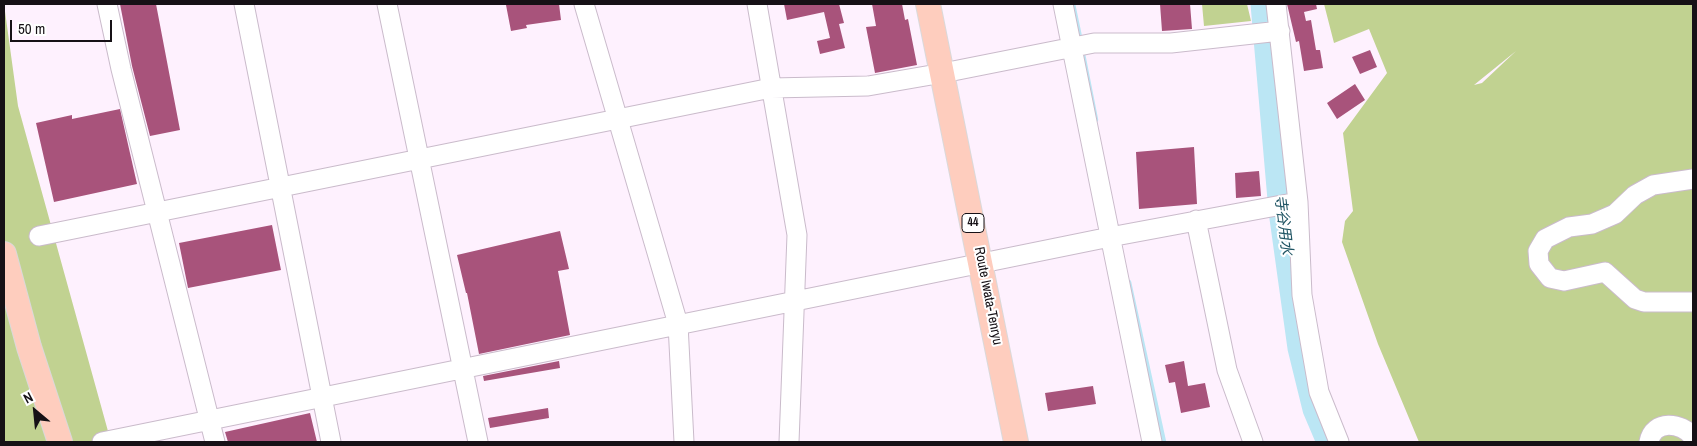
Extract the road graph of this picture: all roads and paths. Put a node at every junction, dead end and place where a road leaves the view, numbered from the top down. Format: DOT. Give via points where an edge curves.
graph roads {
  1 [pos="107,4"];
  2 [pos="244,4"];
  3 [pos="387,4"];
  4 [pos="584,4"];
  5 [pos="757,4"];
  6 [pos="928,4"];
  7 [pos="1063,4"];
  8 [pos="1276,4"];
  9 [pos="1280,31"];
  10 [pos="1072,48"];
  11 [pos="943,73"];
  12 [pos="772,88"];
  13 [pos="617,119"];
  14 [pos="420,159"];
  15 [pos="1693,179"];
  16 [pos="280,188"];
  17 [pos="1298,202"];
  18 [pos="157,213"];
  19 [pos="1196,220"];
  20 [pos="38,236"];
  21 [pos="1110,237"];
  22 [pos="4,254"];
  23 [pos="981,263"];
  24 [pos="796,300"];
  25 [pos="1693,302"];
  26 [pos="678,324"];
  27 [pos="463,368"];
  28 [pos="321,397"];
  29 [pos="209,419"];
  30 [pos="1693,437"];
  31 [pos="60,442"];
  32 [pos="102,442"];
  33 [pos="215,442"];
  34 [pos="331,442"];
  35 [pos="478,442"];
  36 [pos="684,442"];
  37 [pos="789,442"];
  38 [pos="1016,442"];
  39 [pos="1152,442"];
  40 [pos="1253,442"];
  41 [pos="1339,442"];
  42 [pos="1649,442"];
  1 -- 18 [label="street"];
  2 -- 16 [label="street"];
  3 -- 14 [label="street"];
  4 -- 13 [label="street"];
  5 -- 12 [label="street"];
  6 -- 11 [label="main road, Route Iwata-Tenryu / 44"];
  7 -- 10 [label="street"];
  8 -- 9 [label="street"];
  9 -- 10 [label="street" via="1171,43 1094,44"];
  9 -- 17 [label="street"];
  10 -- 11 [label="street"];
  10 -- 21 [label="street"];
  11 -- 12 [label="street" via="868,86"];
  11 -- 23 [label="main road, Route Iwata-Tenryu / 44"];
  12 -- 13 [label="street"];
  12 -- 24 [label="street" via="797,235"];
  13 -- 14 [label="street"];
  13 -- 26 [label="street"];
  14 -- 16 [label="street"];
  14 -- 27 [label="street"];
  15 -- 25 [label="street" via="1653,185 1635,195 1615,214 1592,224 1569,227 1545,239 1538,251 1539,264 1550,278 1564,281 1605,272 1635,299 1644,302"];
  16 -- 18 [label="street"];
  16 -- 28 [label="street"];
  17 -- 19 [label="street"];
  17 -- 41 [label="street" via="1302,295 1319,392"];
  18 -- 20 [label="street"];
  18 -- 29 [label="street"];
  19 -- 21 [label="street"];
  19 -- 40 [label="street" via="1227,370"];
  21 -- 23 [label="street"];
  21 -- 39 [label="street"];
  22 -- 31 [label="main road" via="29,347"];
  23 -- 24 [label="street"];
  23 -- 38 [label="main road, Route Iwata-Tenryu / 44"];
  24 -- 26 [label="street"];
  24 -- 37 [label="street"];
  26 -- 27 [label="street"];
  26 -- 36 [label="street"];
  27 -- 28 [label="street"];
  27 -- 35 [label="street"];
  28 -- 29 [label="street"];
  28 -- 34 [label="street"];
  29 -- 32 [label="street"];
  29 -- 33 [label="street"];
  30 -- 42 [label="street" via="1687,429 1670,425 1656,430"];
}
